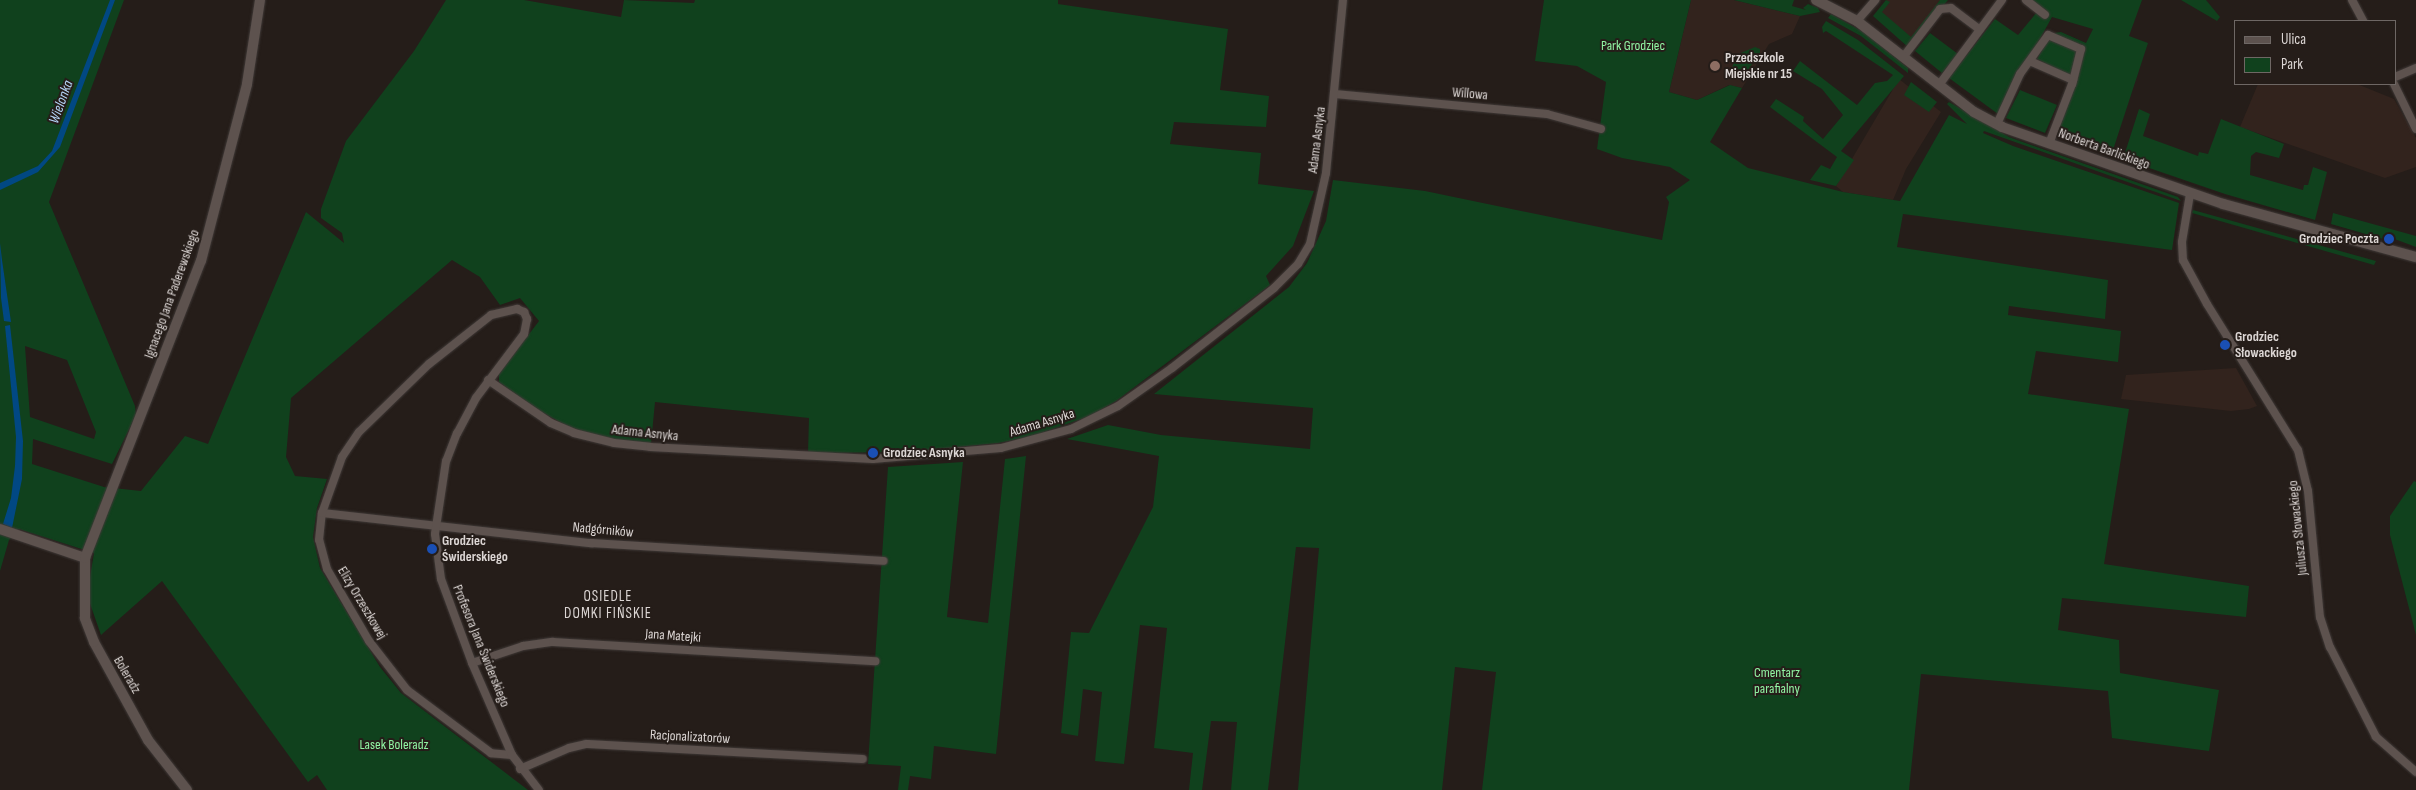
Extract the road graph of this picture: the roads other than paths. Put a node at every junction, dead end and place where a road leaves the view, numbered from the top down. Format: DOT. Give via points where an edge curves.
graph roads {
  1 [pos="260,0"];
  2 [pos="1343,0"];
  3 [pos="1816,0"];
  4 [pos="1874,0"];
  5 [pos="2002,0"];
  6 [pos="2026,0"];
  7 [pos="2352,0"];
  8 [pos="2045,14"];
  9 [pos="2362,20"];
  10 [pos="1857,21"];
  11 [pos="1980,30"];
  12 [pos="1904,56"];
  13 [pos="2032,62"];
  14 [pos="2416,68"];
  15 [pos="2396,77"];
  16 [pos="2073,80"];
  17 [pos="1939,85"];
  18 [pos="2394,85"];
  19 [pos="1335,94"];
  20 [pos="1997,124"];
  21 [pos="1601,129"];
  22 [pos="2416,129"];
  23 [pos="2049,144"];
  24 [pos="2190,194"];
  25 [pos="2416,257"];
  26 [pos="524,312"];
  27 [pos="488,380"];
  28 [pos="322,512"];
  29 [pos="436,523"];
  30 [pos="0,529"];
  31 [pos="84,558"];
  32 [pos="883,561"];
  33 [pos="875,661"];
  34 [pos="472,663"];
  35 [pos="512,755"];
  36 [pos="863,759"];
  37 [pos="520,769"];
  38 [pos="2416,772"];
  39 [pos="187,790"];
  40 [pos="538,790"];
  1 -- 31 [label="street, Ignacego Jana Paderewskiego" via="247,84 201,261"];
  2 -- 19 [label="street, Adama Asnyka"];
  3 -- 10 [label="street, Norberta Barlickiego"];
  4 -- 10 [label="street"];
  5 -- 11 [label="street"];
  6 -- 8 [label="street"];
  7 -- 9 [label="street"];
  10 -- 12 [label="street, Norberta Barlickiego"];
  11 -- 12 [label="street" via="1951,8 1940,9"];
  11 -- 17 [label="street"];
  12 -- 17 [label="street, Norberta Barlickiego"];
  13 -- 16 [label="street"];
  13 -- 16 [label="street" via="2048,35 2082,50"];
  13 -- 20 [label="street" via="2020,74"];
  14 -- 15 [label="street"];
  16 -- 23 [label="street"];
  17 -- 20 [label="street, Norberta Barlickiego" via="1974,112"];
  18 -- 22 [label="street"];
  19 -- 21 [label="street, Willowa" via="1547,114"];
  19 -- 27 [label="street, Adama Asnyka" via="1318,216 1310,244 1298,264 1274,288 1118,406 1058,434 1001,448 873,459 650,448 593,439 567,429 530,410"];
  20 -- 23 [label="street, Norberta Barlickiego"];
  23 -- 24 [label="street, Norberta Barlickiego"];
  24 -- 25 [label="street, Norberta Barlickiego"];
  24 -- 38 [label="street, Juliusza Słowackiego" via="2182,242 2183,260 2206,304 2298,450 2308,491 2320,617 2330,647 2376,737"];
  26 -- 27 [label="street, Profesora Jana Świderskiego" via="527,319 524,334"];
  26 -- 28 [label="street, Elizy Orzeszkowej" via="505,310 491,315 429,364 382,408 359,432 342,457"];
  27 -- 29 [label="street, Profesora Jana Świderskiego" via="471,406 446,461"];
  28 -- 29 [label="street, Nadgórników"];
  28 -- 35 [label="street, Elizy Orzeszkowej" via="319,540 327,569 385,664 406,690 430,710 491,753"];
  29 -- 32 [label="street, Nadgórników" via="591,543"];
  29 -- 34 [label="street, Profesora Jana Świderskiego" via="441,579"];
  30 -- 31 [label="street"];
  31 -- 39 [label="street, Boleradz" via="85,618 94,642 148,740"];
  33 -- 34 [label="street, Jana Matejki" via="553,642 523,646"];
  34 -- 35 [label="street, Profesora Jana Świderskiego"];
  35 -- 37 [label="street, Profesora Jana Świderskiego"];
  36 -- 37 [label="street, Racjonalizatorów" via="587,744 569,748"];
  37 -- 40 [label="street"];
}
